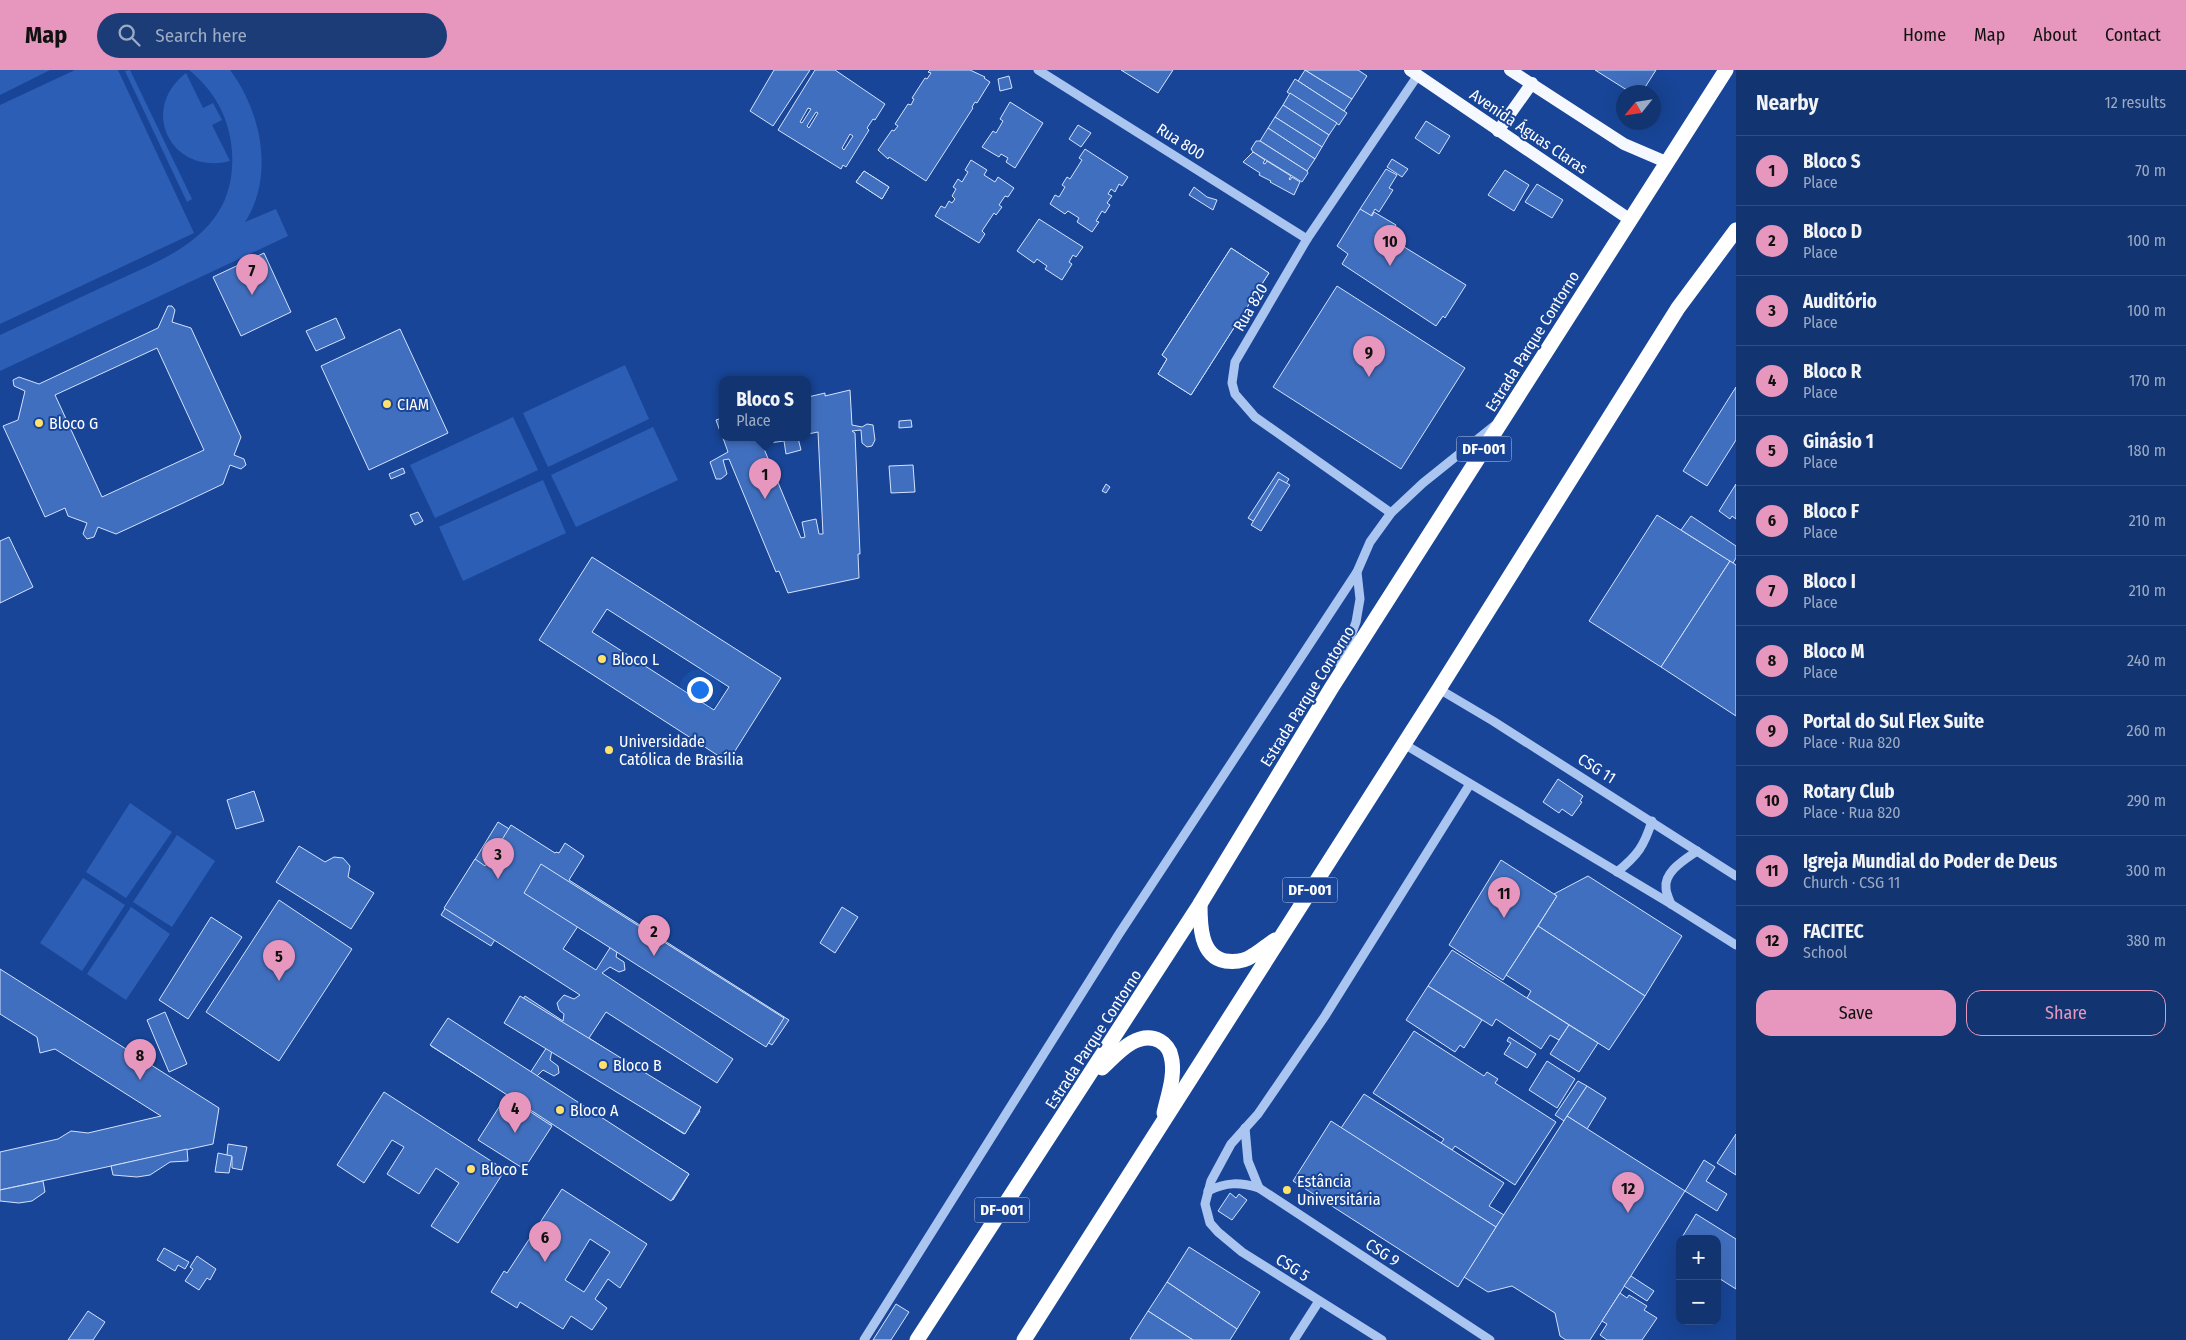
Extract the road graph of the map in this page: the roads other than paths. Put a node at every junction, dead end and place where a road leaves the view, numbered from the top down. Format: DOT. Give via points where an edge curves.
graph roads {
  1 [pos="1038,70"];
  2 [pos="1510,70"];
  3 [pos="1726,70"];
  4 [pos="1414,72"];
  5 [pos="1532,83"];
  6 [pos="1498,131"];
  7 [pos="1666,162"];
  8 [pos="1629,219"];
  9 [pos="1734,237"];
  10 [pos="1307,239"];
  11 [pos="1504,418"];
  12 [pos="1391,513"];
  13 [pos="1357,572"];
  14 [pos="1332,687"];
  15 [pos="1439,689"];
  16 [pos="1404,744"];
  17 [pos="1470,784"];
  18 [pos="1652,821"];
  19 [pos="1697,851"];
  20 [pos="1617,872"];
  21 [pos="1736,876"];
  22 [pos="1200,904"];
  23 [pos="1671,904"];
  24 [pos="1281,935"];
  25 [pos="1736,945"];
  26 [pos="1088,1080"];
  27 [pos="1161,1124"];
  28 [pos="1242,1132"];
  29 [pos="1259,1188"];
  30 [pos="1208,1191"];
  31 [pos="1319,1301"];
  32 [pos="864,1340"];
  33 [pos="917,1340"];
  34 [pos="1024,1340"];
  35 [pos="1294,1340"];
  36 [pos="1382,1340"];
  37 [pos="1490,1340"];
  1 -- 10 [label="street, Rua 800"];
  2 -- 5 [label="main road"];
  3 -- 7 [label="highway, Estrada Parque Contorno / DF-001"];
  4 -- 6 [label="main road, Avenida Águas Claras"];
  4 -- 10 [label="street, Rua 820"];
  5 -- 6 [label="main road"];
  5 -- 7 [label="main road" via="1624,144"];
  6 -- 8 [label="main road, Avenida Águas Claras"];
  7 -- 8 [label="highway, Estrada Parque Contorno / DF-001"];
  8 -- 11 [label="highway, Estrada Parque Contorno / DF-001"];
  9 -- 15 [label="highway, DF-001" via="1678,308"];
  10 -- 12 [label="street, Rua 820" via="1235,362 1233,389 1255,417"];
  11 -- 12 [label="street"];
  11 -- 14 [label="highway, Estrada Parque Contorno / DF-001"];
  12 -- 13 [label="street" via="1370,542"];
  13 -- 14 [label="street" via="1360,599 1356,622"];
  13 -- 32 [label="street" via="1119,934"];
  14 -- 22 [label="highway, Estrada Parque Contorno / DF-001"];
  15 -- 16 [label="highway, DF-001"];
  15 -- 18 [label="street, CSG 11"];
  16 -- 17 [label="street"];
  16 -- 24 [label="highway, DF-001"];
  17 -- 20 [label="street"];
  17 -- 28 [label="street" via="1325,1016 1258,1114"];
  18 -- 19 [label="street, CSG 11"];
  18 -- 20 [label="street" via="1640,851"];
  19 -- 21 [label="street, CSG 11"];
  19 -- 23 [label="street" via="1667,878"];
  20 -- 23 [label="street"];
  22 -- 24 [label="highway" via="1204,941 1211,953 1221,960 1233,962 1251,957"];
  22 -- 26 [label="highway, Estrada Parque Contorno / DF-001"];
  23 -- 25 [label="street"];
  24 -- 27 [label="highway, DF-001"];
  26 -- 27 [label="highway" via="1127,1045 1144,1037 1164,1044 1171,1055 1172,1075"];
  26 -- 33 [label="highway, Estrada Parque Contorno / DF-001"];
  27 -- 34 [label="highway, DF-001"];
  28 -- 29 [label="street" via="1248,1161"];
  28 -- 30 [label="street" via="1224,1157"];
  29 -- 30 [label="street, CSG 9" via="1235,1183"];
  29 -- 37 [label="street, CSG 9"];
  30 -- 31 [label="street, CSG 5" via="1207,1216 1218,1232 1242,1252"];
  31 -- 35 [label="street"];
  31 -- 36 [label="street, CSG 5"];
}
